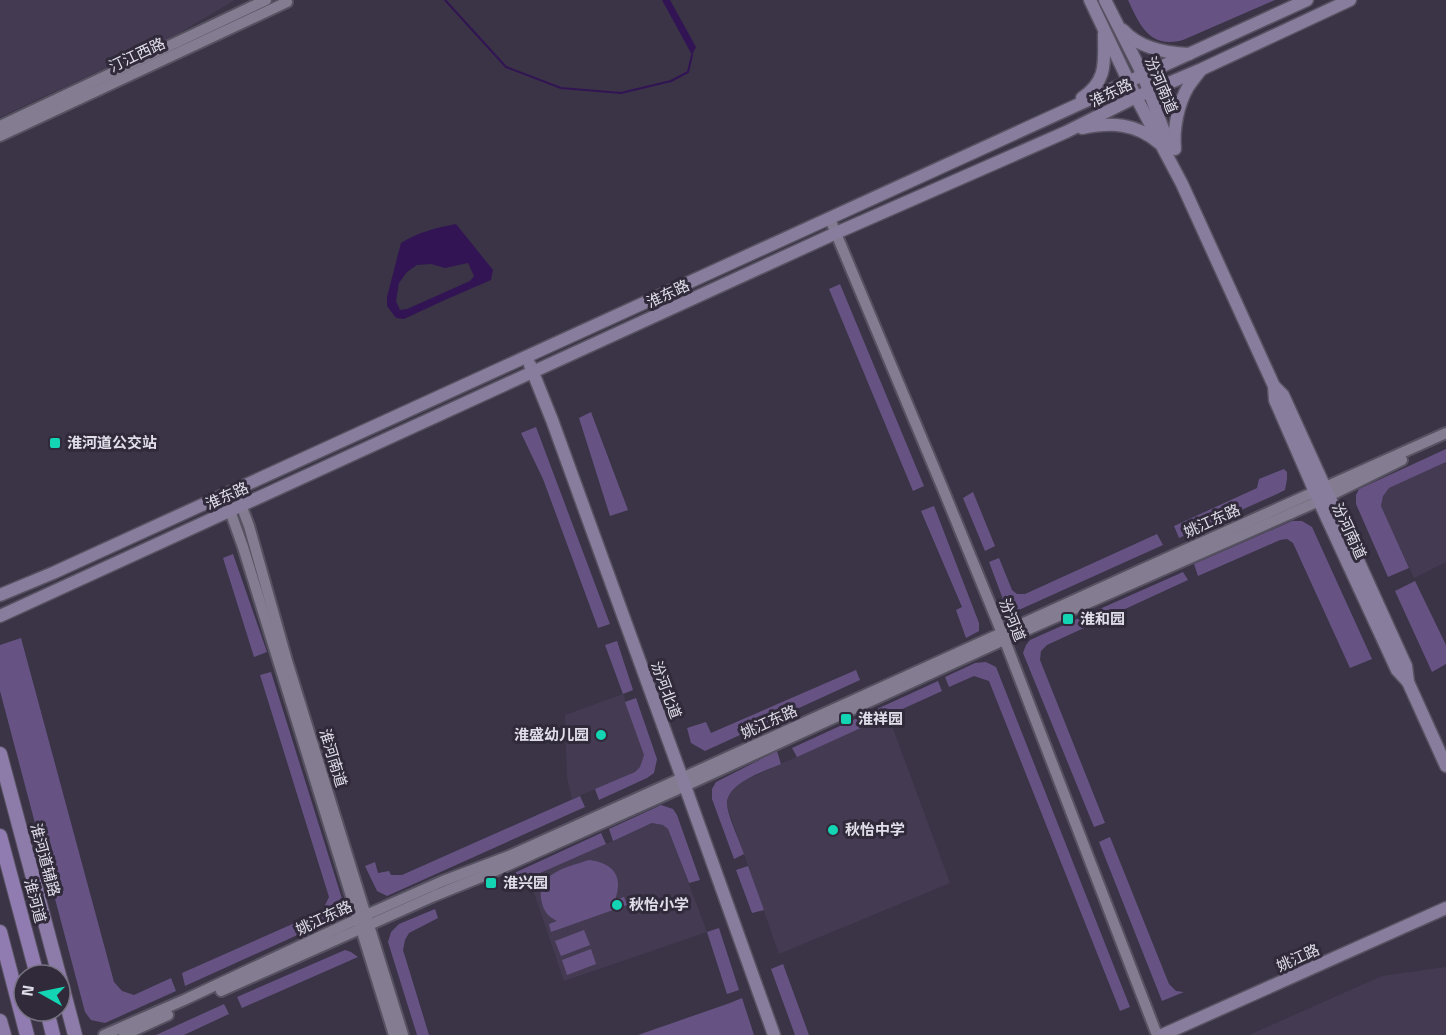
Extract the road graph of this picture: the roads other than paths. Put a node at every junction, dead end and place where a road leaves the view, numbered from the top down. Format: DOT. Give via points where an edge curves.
graph roads {
  1 [pos="266,0"];
  2 [pos="1090,0"];
  3 [pos="1105,0"];
  4 [pos="1307,0"];
  5 [pos="1350,0"];
  6 [pos="286,1"];
  7 [pos="1116,23"];
  8 [pos="1104,29"];
  9 [pos="1190,54"];
  10 [pos="1202,69"];
  11 [pos="1143,75"];
  12 [pos="1129,82"];
  13 [pos="1149,91"];
  14 [pos="1136,97"];
  15 [pos="1068,109"];
  16 [pos="0,126"];
  17 [pos="1066,132"];
  18 [pos="0,136"];
  19 [pos="1164,148"];
  20 [pos="1176,163"];
  21 [pos="1182,184"];
  22 [pos="830,219"];
  23 [pos="836,233"];
  24 [pos="527,357"];
  25 [pos="533,373"];
  26 [pos="1446,433"];
  27 [pos="1446,440"];
  28 [pos="229,492"];
  29 [pos="1322,494"];
  30 [pos="236,508"];
  31 [pos="0,595"];
  32 [pos="0,616"];
  33 [pos="1003,637"];
  34 [pos="0,754"];
  35 [pos="1446,766"];
  36 [pos="684,782"];
  37 [pos="0,791"];
  38 [pos="0,836"];
  39 [pos="25,848"];
  40 [pos="1446,908"];
  41 [pos="363,922"];
  42 [pos="0,932"];
  43 [pos="34,963"];
  44 [pos="56,963"];
  45 [pos="0,1021"];
  46 [pos="4,1035"];
  47 [pos="27,1035"];
  48 [pos="104,1035"];
  49 [pos="124,1035"];
  50 [pos="393,1035"];
  51 [pos="403,1035"];
  52 [pos="774,1035"];
  53 [pos="1157,1035"];
  54 [pos="1162,1035"];
  1 -- 16 [label="street, 汀江西路"];
  2 -- 8 [label="main road, 汾河南道"];
  3 -- 7 [label="main road, 汾河南道"];
  4 -- 9 [label="main road, 淮东路"];
  5 -- 10 [label="main road, 淮东路"];
  6 -- 18 [label="street, 汀江西路"];
  7 -- 9 [label="main road" via="1127,34 1155,49"];
  7 -- 11 [label="main road, 汾河南道"];
  8 -- 12 [label="main road, 汾河南道"];
  8 -- 15 [label="main road" via="1100,81"];
  9 -- 11 [label="main road, 淮东路"];
  10 -- 13 [label="main road, 淮东路"];
  10 -- 20 [label="main road" via="1188,88 1178,113"];
  11 -- 12 [label="main road, 淮东路"];
  11 -- 13 [label="main road, 汾河南道"];
  12 -- 14 [label="main road, 汾河南道"];
  12 -- 15 [label="main road, 淮东路"];
  13 -- 14 [label="main road, 淮东路"];
  13 -- 20 [label="main road, 汾河南道"];
  14 -- 17 [label="main road, 淮东路"];
  14 -- 19 [label="main road, 汾河南道"];
  15 -- 22 [label="main road, 淮东路"];
  17 -- 19 [label="main road" via="1122,125 1145,134"];
  17 -- 23 [label="main road, 淮东路"];
  19 -- 21 [label="main road, 汾河南道"];
  20 -- 21 [label="main road, 汾河南道"];
  21 -- 29 [label="main road, 汾河南道" via="1274,386 1275,400"];
  22 -- 23 [label="street, 汾河道"];
  22 -- 24 [label="main road, 淮东路"];
  23 -- 25 [label="main road, 淮东路"];
  23 -- 33 [label="street, 汾河道"];
  24 -- 25 [label="main road, 汾河北道"];
  24 -- 28 [label="main road, 淮东路"];
  25 -- 30 [label="main road, 淮东路"];
  25 -- 36 [label="main road, 汾河北道"];
  26 -- 29 [label="street, 姚江东路"];
  27 -- 29 [label="street, 姚江东路"];
  28 -- 30 [label="street, 淮河南道"];
  28 -- 31 [label="main road, 淮东路"];
  29 -- 33 [label="street, 姚江东路"];
  29 -- 35 [label="main road, 汾河南道" via="1397,670 1408,682"];
  30 -- 32 [label="main road, 淮东路"];
  30 -- 41 [label="street, 淮河南道" via="247,557"];
  33 -- 36 [label="street, 姚江东路"];
  33 -- 53 [label="street, 汾河道"];
  34 -- 39 [label="main road, 淮河道辅路"];
  36 -- 41 [label="street, 姚江东路" via="486,875"];
  36 -- 52 [label="main road, 汾河北道"];
  37 -- 39 [label="main road"];
  38 -- 43 [label="highway, 淮河道"];
  39 -- 44 [label="main road, 淮河道辅路"];
  40 -- 54 [label="main road, 姚江路"];
  41 -- 48 [label="street, 姚江东路"];
  41 -- 49 [label="street, 姚江东路"];
  41 -- 50 [label="street, 淮河南道"];
  41 -- 51 [label="street, 淮河南道"];
  42 -- 47 [label="highway"];
  45 -- 46 [label="main road"];
}
